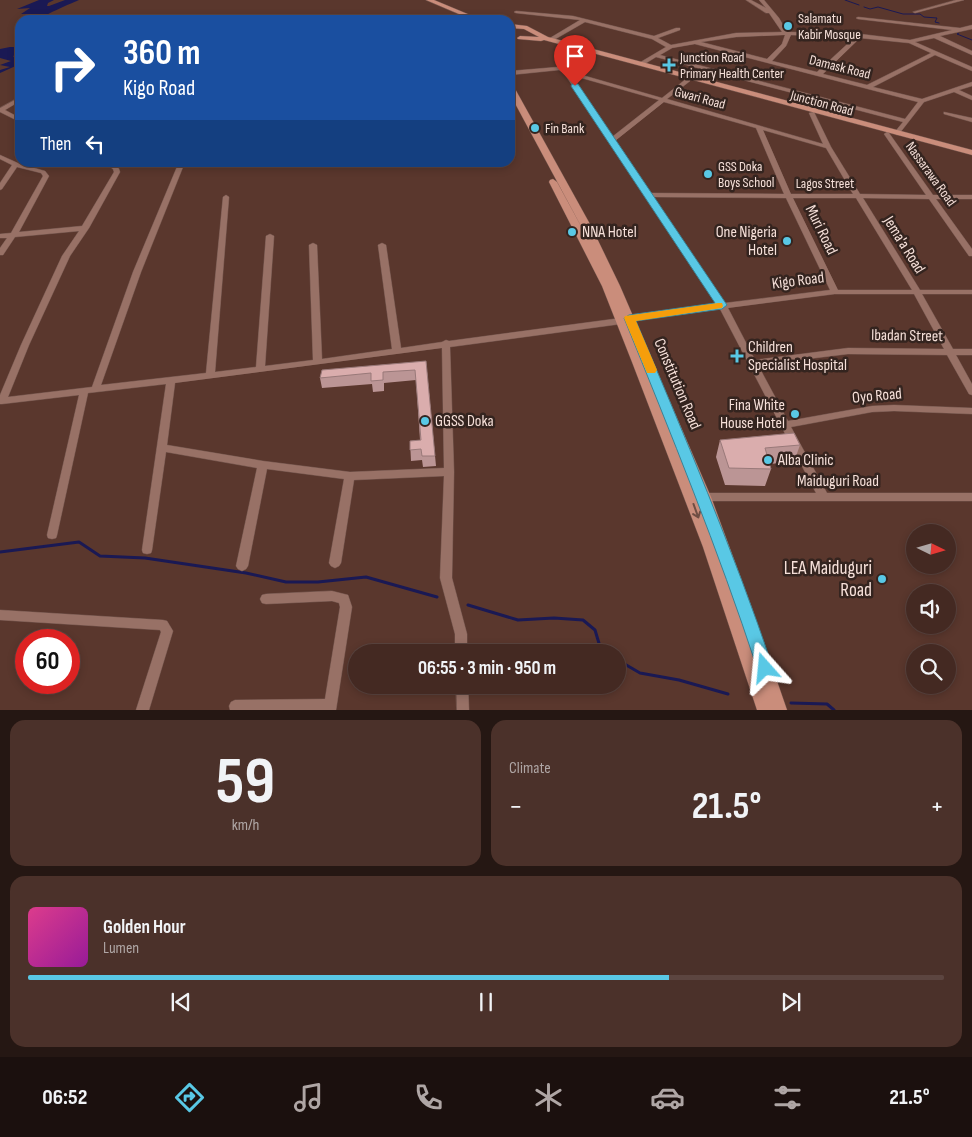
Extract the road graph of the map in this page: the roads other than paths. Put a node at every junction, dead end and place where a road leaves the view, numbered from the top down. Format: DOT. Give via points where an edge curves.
graph roads {
  1 [pos="421,0"];
  2 [pos="429,0"];
  3 [pos="748,0"];
  4 [pos="761,0"];
  5 [pos="962,0"];
  6 [pos="516,12"];
  7 [pos="916,12"];
  8 [pos="458,15"];
  9 [pos="466,15"];
  10 [pos="774,16"];
  11 [pos="858,18"];
  12 [pos="584,20"];
  13 [pos="515,26"];
  14 [pos="972,27"];
  15 [pos="678,29"];
  16 [pos="962,30"];
  17 [pos="530,31"];
  18 [pos="787,33"];
  19 [pos="859,36"];
  20 [pos="934,36"];
  21 [pos="515,38"];
  22 [pos="515,38"];
  23 [pos="654,38"];
  24 [pos="552,39"];
  25 [pos="693,42"];
  26 [pos="910,42"];
  27 [pos="670,47"];
  28 [pos="584,51"];
  29 [pos="936,53"];
  30 [pos="972,53"];
  31 [pos="656,56"];
  32 [pos="769,61"];
  33 [pos="641,64"];
  34 [pos="972,69"];
  35 [pos="563,70"];
  36 [pos="515,73"];
  37 [pos="819,74"];
  38 [pos="688,80"];
  39 [pos="972,84"];
  40 [pos="868,87"];
  41 [pos="954,90"];
  42 [pos="515,98"];
  43 [pos="972,98"];
  44 [pos="662,100"];
  45 [pos="922,101"];
  46 [pos="15,102"];
  47 [pos="515,108"];
  48 [pos="0,110"];
  49 [pos="812,113"];
  50 [pos="946,113"];
  51 [pos="15,118"];
  52 [pos="972,120"];
  53 [pos="907,121"];
  54 [pos="758,126"];
  55 [pos="528,127"];
  56 [pos="897,133"];
  57 [pos="887,134"];
  58 [pos="612,140"];
  59 [pos="828,147"];
  60 [pos="972,155"];
  61 [pos="0,157"];
  62 [pos="15,164"];
  63 [pos="15,166"];
  64 [pos="26,167"];
  65 [pos="114,167"];
  66 [pos="180,167"];
  67 [pos="0,188"];
  68 [pos="648,195"];
  69 [pos="788,195"];
  70 [pos="858,196"];
  71 [pos="226,197"];
  72 [pos="933,197"];
  73 [pos="972,197"];
  74 [pos="85,228"];
  75 [pos="13,235"];
  76 [pos="0,236"];
  77 [pos="270,236"];
  78 [pos="313,245"];
  79 [pos="382,245"];
  80 [pos="0,253"];
  81 [pos="972,254"];
  82 [pos="835,292"];
  83 [pos="917,292"];
  84 [pos="972,292"];
  85 [pos="722,305"];
  86 [pos="625,320"];
  87 [pos="446,344"];
  88 [pos="397,351"];
  89 [pos="949,352"];
  90 [pos="972,352"];
  91 [pos="318,362"];
  92 [pos="753,363"];
  93 [pos="260,370"];
  94 [pos="210,376"];
  95 [pos="171,381"];
  96 [pos="89,391"];
  97 [pos="972,392"];
  98 [pos="1,401"];
  99 [pos="972,411"];
  100 [pos="786,425"];
  101 [pos="162,448"];
  102 [pos="263,465"];
  103 [pos="449,472"];
  104 [pos="350,476"];
  105 [pos="704,496"];
  106 [pos="823,496"];
  107 [pos="972,497"];
  108 [pos="52,535"];
  109 [pos="147,550"];
  110 [pos="335,563"];
  111 [pos="242,566"];
  112 [pos="266,599"];
  113 [pos="0,615"];
  114 [pos="461,644"];
  115 [pos="763,683"];
  116 [pos="462,694"];
  117 [pos="235,706"];
  118 [pos="331,707"];
  119 [pos="772,708"];
  120 [pos="142,710"];
  121 [pos="463,710"];
  1 -- 8 [label="main road"];
  2 -- 9 [label="main road"];
  3 -- 10 [label="street"];
  4 -- 10 [label="street"];
  5 -- 7 [label="street"];
  6 -- 12 [label="street"];
  10 -- 18 [label="street"];
  11 -- 16 [label="street"];
  12 -- 23 [label="street"];
  12 -- 24 [label="street"];
  13 -- 17 [label="main road, Junction Road"];
  14 -- 16 [label="street"];
  15 -- 23 [label="street"];
  16 -- 20 [label="street"];
  17 -- 21 [label="main road" via="528,35"];
  17 -- 24 [label="main road, Junction Road"];
  18 -- 19 [label="street"];
  18 -- 25 [label="street" via="736,34"];
  18 -- 32 [label="street" via="784,45"];
  19 -- 26 [label="street"];
  19 -- 37 [label="street"];
  20 -- 26 [label="street"];
  20 -- 30 [label="street"];
  22 -- 28 [label="main road, Junction Road" via="540,39"];
  23 -- 27 [label="street"];
  24 -- 33 [label="main road, Junction Road"];
  25 -- 27 [label="street"];
  25 -- 32 [label="street, Damask Road"];
  26 -- 29 [label="street"];
  27 -- 31 [label="street"];
  28 -- 35 [label="street" via="563,64"];
  28 -- 38 [label="main road, Junction Road"];
  29 -- 34 [label="street"];
  29 -- 40 [label="street"];
  31 -- 33 [label="street"];
  31 -- 53 [label="street"];
  32 -- 37 [label="street, Damask Road"];
  33 -- 56 [label="main road, Junction Road"];
  35 -- 36 [label="street"];
  35 -- 44 [label="street, Gwari Road"];
  35 -- 58 [label="street"];
  37 -- 40 [label="street, Damask Road"];
  38 -- 44 [label="street"];
  38 -- 49 [label="main road, Junction Road"];
  39 -- 41 [label="street"];
  40 -- 45 [label="street, Damask Road"];
  41 -- 43 [label="street"];
  41 -- 45 [label="street"];
  42 -- 55 [label="main road, Constitution Road"];
  44 -- 54 [label="street, Gwari Road"];
  44 -- 58 [label="street"];
  45 -- 53 [label="street"];
  46 -- 48 [label="street"];
  47 -- 55 [label="main road, Constitution Road"];
  48 -- 51 [label="street"];
  49 -- 57 [label="main road, Junction Road"];
  49 -- 59 [label="street, Jema'a Road"];
  50 -- 52 [label="street"];
  53 -- 56 [label="street"];
  54 -- 59 [label="street, Gwari Road"];
  54 -- 69 [label="street, Muri Road"];
  55 -- 86 [label="main road, Constitution Road"];
  56 -- 60 [label="main road, Junction Road"];
  57 -- 60 [label="main road, Junction Road"];
  57 -- 72 [label="street, Nassarawa Road"];
  58 -- 68 [label="street"];
  59 -- 70 [label="street, Jema'a Road"];
  61 -- 62 [label="street"];
  63 -- 67 [label="street"];
  64 -- 75 [label="street" via="46,176"];
  65 -- 74 [label="street" via="117,172"];
  66 -- 96 [label="street"];
  68 -- 69 [label="street, Lagos Street"];
  68 -- 85 [label="street"];
  69 -- 70 [label="street, Lagos Street"];
  69 -- 82 [label="street, Muri Road"];
  70 -- 72 [label="street, Lagos Street"];
  70 -- 83 [label="street, Jema'a Road"];
  71 -- 94 [label="street"];
  72 -- 73 [label="street, Lagos Street"];
  72 -- 81 [label="street, Nassarawa Road"];
  74 -- 75 [label="street"];
  74 -- 98 [label="street" via="66,256 47,295"];
  75 -- 76 [label="street"];
  75 -- 80 [label="street"];
  77 -- 93 [label="street"];
  78 -- 91 [label="street"];
  79 -- 88 [label="street"];
  82 -- 83 [label="street, Kigo Road"];
  82 -- 85 [label="street, Kigo Road"];
  83 -- 84 [label="street, Kigo Road"];
  83 -- 89 [label="street, Jema'a Road"];
  85 -- 86 [label="street, Kigo Road"];
  85 -- 92 [label="street"];
  86 -- 87 [label="street, Kigo Road"];
  86 -- 105 [label="main road, Constitution Road"];
  86 -- 115 [label="main road, Constitution Road, one-way"];
  87 -- 88 [label="street, Kigo Road"];
  87 -- 103 [label="street"];
  88 -- 91 [label="street, Kigo Road"];
  89 -- 90 [label="street, Ibadan Street"];
  89 -- 92 [label="street, Ibadan Street" via="848,351"];
  89 -- 97 [label="street, Jema'a Road"];
  91 -- 93 [label="street, Kigo Road"];
  92 -- 100 [label="street"];
  93 -- 94 [label="street, Kigo Road"];
  94 -- 95 [label="street, Kigo Road"];
  95 -- 96 [label="street, Kigo Road"];
  95 -- 101 [label="street"];
  96 -- 98 [label="street, Kigo Road"];
  96 -- 108 [label="street"];
  99 -- 100 [label="street, Oyo Road" via="872,409"];
  100 -- 106 [label="street"];
  101 -- 102 [label="street"];
  101 -- 109 [label="street"];
  102 -- 104 [label="street"];
  102 -- 111 [label="street"];
  103 -- 104 [label="street"];
  103 -- 114 [label="street" via="446,578"];
  104 -- 110 [label="street"];
  105 -- 106 [label="street, Maiduguri Road"];
  105 -- 115 [label="main road, Constitution Road" via="744,606"];
  106 -- 107 [label="street, Maiduguri Road"];
  112 -- 118 [label="street" via="332,596 344,599 346,607"];
  113 -- 120 [label="street" via="163,625 166,631"];
  115 -- 119 [label="main road, Constitution Road"];
  116 -- 121 [label="street"];
  117 -- 118 [label="street"];
}
